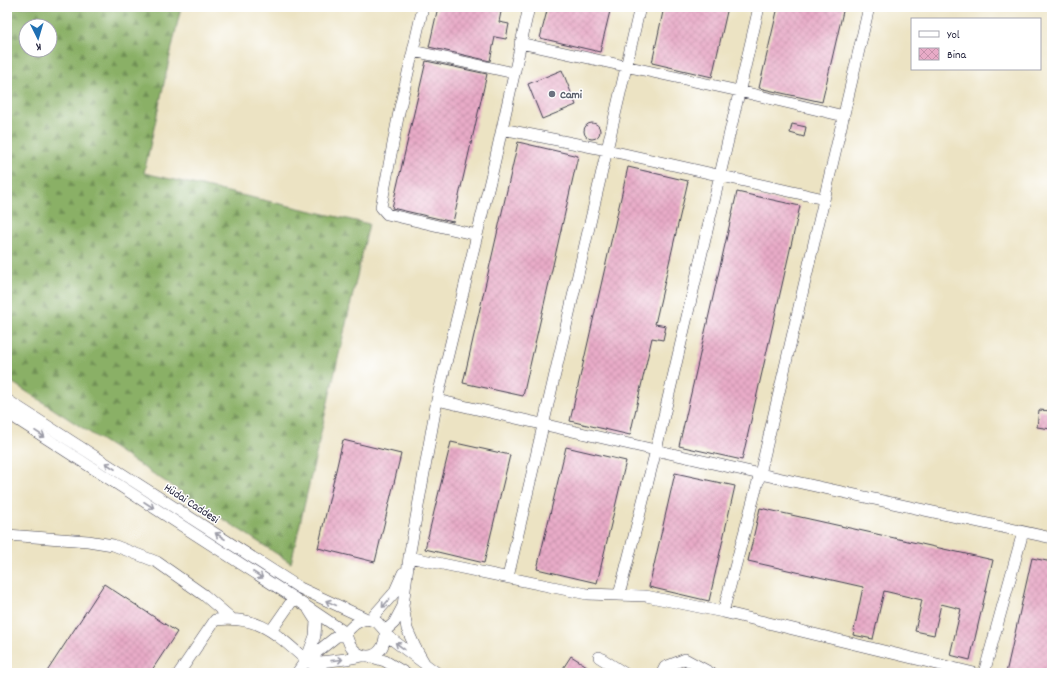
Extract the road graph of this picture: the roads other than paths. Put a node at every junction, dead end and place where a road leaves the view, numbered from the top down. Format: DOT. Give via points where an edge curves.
graph roads {
  1 [pos="423,7"];
  2 [pos="529,7"];
  3 [pos="640,7"];
  4 [pos="759,7"];
  5 [pos="869,7"];
  6 [pos="520,43"];
  7 [pos="413,51"];
  8 [pos="626,66"];
  9 [pos="514,73"];
  10 [pos="739,91"];
  11 [pos="844,116"];
  12 [pos="502,128"];
  13 [pos="607,150"];
  14 [pos="720,175"];
  15 [pos="824,199"];
  16 [pos="477,235"];
  17 [pos="7,400"];
  18 [pos="437,400"];
  19 [pos="7,413"];
  20 [pos="544,424"];
  21 [pos="656,450"];
  22 [pos="760,474"];
  23 [pos="1023,532"];
  24 [pos="7,535"];
  25 [pos="1052,537"];
  26 [pos="409,557"];
  27 [pos="508,577"];
  28 [pos="619,595"];
  29 [pos="294,598"];
  30 [pos="403,606"];
  31 [pos="306,607"];
  32 [pos="723,612"];
  33 [pos="231,618"];
  34 [pos="368,620"];
  35 [pos="271,631"];
  36 [pos="385,633"];
  37 [pos="346,635"];
  38 [pos="365,656"];
  39 [pos="598,657"];
  40 [pos="309,661"];
  41 [pos="426,666"];
  42 [pos="179,673"];
  43 [pos="297,673"];
  44 [pos="325,673"];
  45 [pos="405,673"];
  46 [pos="437,673"];
  47 [pos="624,673"];
  48 [pos="662,673"];
  49 [pos="711,673"];
  50 [pos="974,673"];
  51 [pos="984,673"];
  1 -- 7 [label="street"];
  2 -- 6 [label="street"];
  3 -- 8 [label="street"];
  4 -- 10 [label="street"];
  5 -- 11 [label="street"];
  6 -- 8 [label="street"];
  6 -- 9 [label="street"];
  7 -- 9 [label="street"];
  7 -- 16 [label="street" via="382,206 387,214"];
  8 -- 10 [label="street"];
  8 -- 13 [label="street"];
  9 -- 12 [label="street"];
  10 -- 11 [label="street"];
  10 -- 14 [label="street"];
  11 -- 15 [label="street"];
  12 -- 13 [label="street"];
  12 -- 16 [label="street"];
  13 -- 14 [label="street"];
  13 -- 20 [label="street"];
  14 -- 15 [label="street"];
  14 -- 21 [label="street"];
  15 -- 22 [label="street"];
  16 -- 18 [label="street"];
  34 -- 17 [label="street, Hüdai Caddesi, one-way" via="300,588"];
  18 -- 20 [label="street"];
  18 -- 26 [label="street"];
  19 -- 29 [label="street, Hüdai Caddesi, one-way"];
  20 -- 21 [label="street"];
  20 -- 27 [label="street"];
  21 -- 22 [label="street"];
  21 -- 28 [label="street"];
  22 -- 23 [label="street"];
  22 -- 32 [label="street"];
  23 -- 25 [label="street"];
  23 -- 51 [label="street"];
  24 -- 33 [label="street" via="113,545 157,562 204,595"];
  26 -- 27 [label="street"];
  26 -- 30 [label="street"];
  26 -- 34 [label="street, one-way" via="394,593"];
  27 -- 28 [label="street" via="587,594"];
  28 -- 32 [label="street" via="646,596"];
  29 -- 31 [label="street, Hüdai Caddesi"];
  29 -- 35 [label="street"];
  30 -- 36 [label="street"];
  30 -- 41 [label="street" via="407,629"];
  31 -- 37 [label="street, Hüdai Caddesi"];
  31 -- 40 [label="street" via="316,621"];
  32 -- 50 [label="street"];
  33 -- 35 [label="street" via="252,622"];
  33 -- 42 [label="street" via="215,620"];
  34 -- 36 [label="street" via="377,622"];
  34 -- 37 [label="street" via="355,624"];
  35 -- 40 [label="street"];
  36 -- 38 [label="street" via="381,650"];
  41 -- 36 [label="street, one-way"];
  37 -- 38 [label="street" via="350,646"];
  37 -- 40 [label="street" via="336,636"];
  40 -- 38 [label="street, one-way"];
  38 -- 45 [label="street" via="385,661"];
  39 -- 47 [label="street"];
  40 -- 43 [label="street"];
  40 -- 44 [label="street"];
  41 -- 46 [label="street"];
  48 -- 49 [label="street" via="665,667 685,659"];
}
